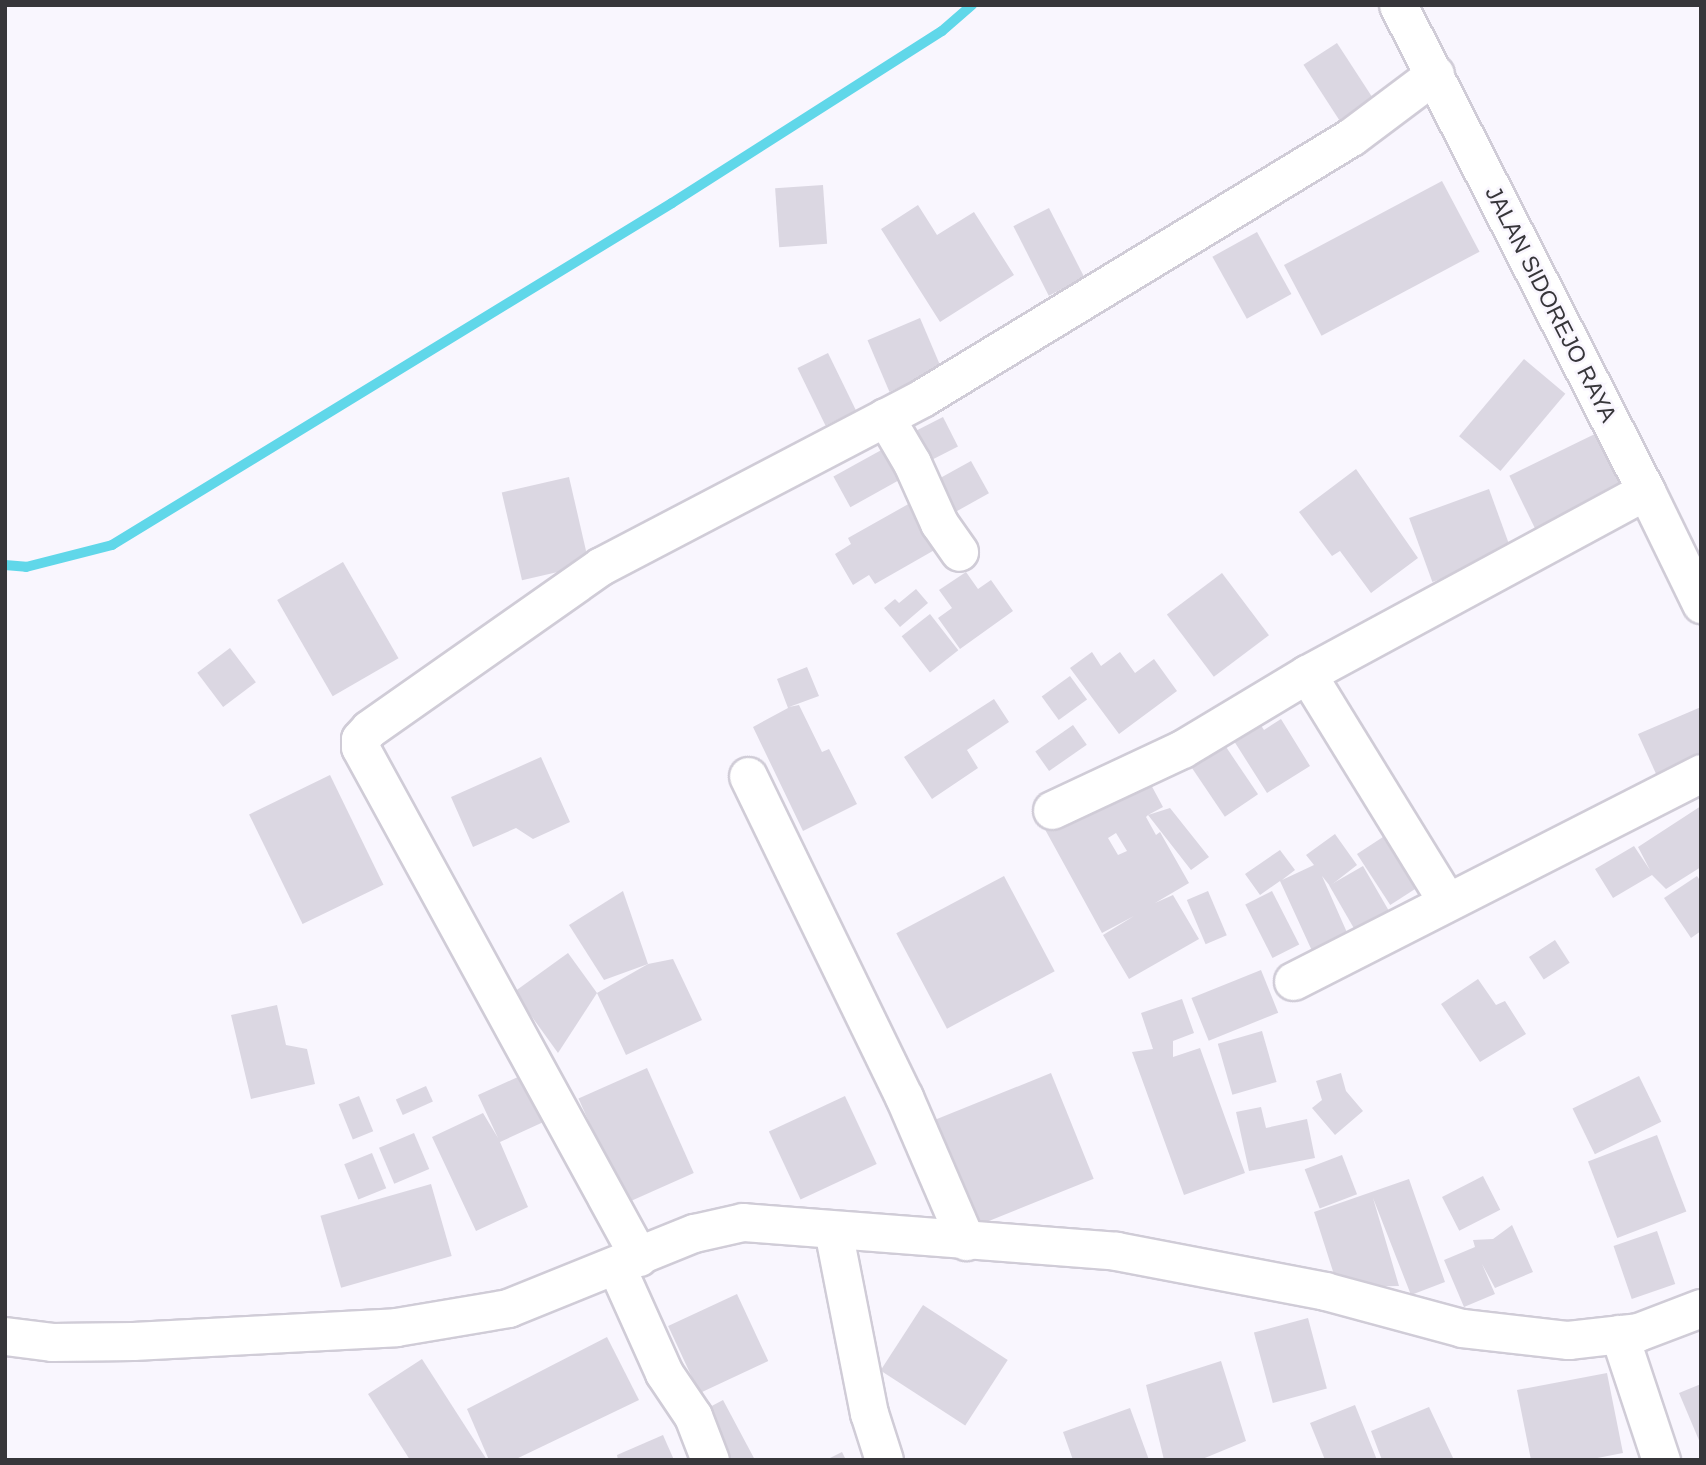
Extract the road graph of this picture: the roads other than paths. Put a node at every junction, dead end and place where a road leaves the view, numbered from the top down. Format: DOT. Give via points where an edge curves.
graph roads {
  1 [pos="1398,5"];
  2 [pos="1435,74"];
  3 [pos="885,417"];
  4 [pos="1646,491"];
  5 [pos="959,552"];
  6 [pos="1701,604"];
  7 [pos="1307,674"];
  8 [pos="1701,773"];
  9 [pos="748,776"];
  10 [pos="1052,810"];
  11 [pos="1446,900"];
  12 [pos="1293,981"];
  13 [pos="833,1230"];
  14 [pos="966,1241"];
  15 [pos="627,1261"];
  16 [pos="1701,1308"];
  17 [pos="1619,1334"];
  18 [pos="5,1336"];
  19 [pos="710,1460"];
  20 [pos="884,1460"];
  21 [pos="1661,1460"];
  1 -- 2 [label="street, JALAN SIDOREJO RAYA"];
  2 -- 3 [label="street" via="1351,137"];
  2 -- 4 [label="street, JALAN SIDOREJO RAYA"];
  3 -- 5 [label="street" via="939,523"];
  3 -- 15 [label="street" via="601,566 360,739 360,747"];
  4 -- 6 [label="street, JALAN SIDOREJO RAYA"];
  4 -- 7 [label="street"];
  7 -- 10 [label="street" via="1182,749"];
  7 -- 11 [label="street"];
  8 -- 11 [label="street"];
  9 -- 14 [label="street" via="904,1097"];
  11 -- 12 [label="street"];
  13 -- 14 [label="street"];
  13 -- 15 [label="street" via="743,1222 694,1233"];
  13 -- 20 [label="street" via="869,1413"];
  14 -- 17 [label="street" via="1116,1251 1325,1291 1462,1328 1567,1340"];
  15 -- 18 [label="street" via="508,1308 396,1327 133,1341 52,1342"];
  15 -- 19 [label="street" via="664,1373 693,1416"];
  16 -- 17 [label="street" via="1638,1332"];
  17 -- 21 [label="street"];
}
